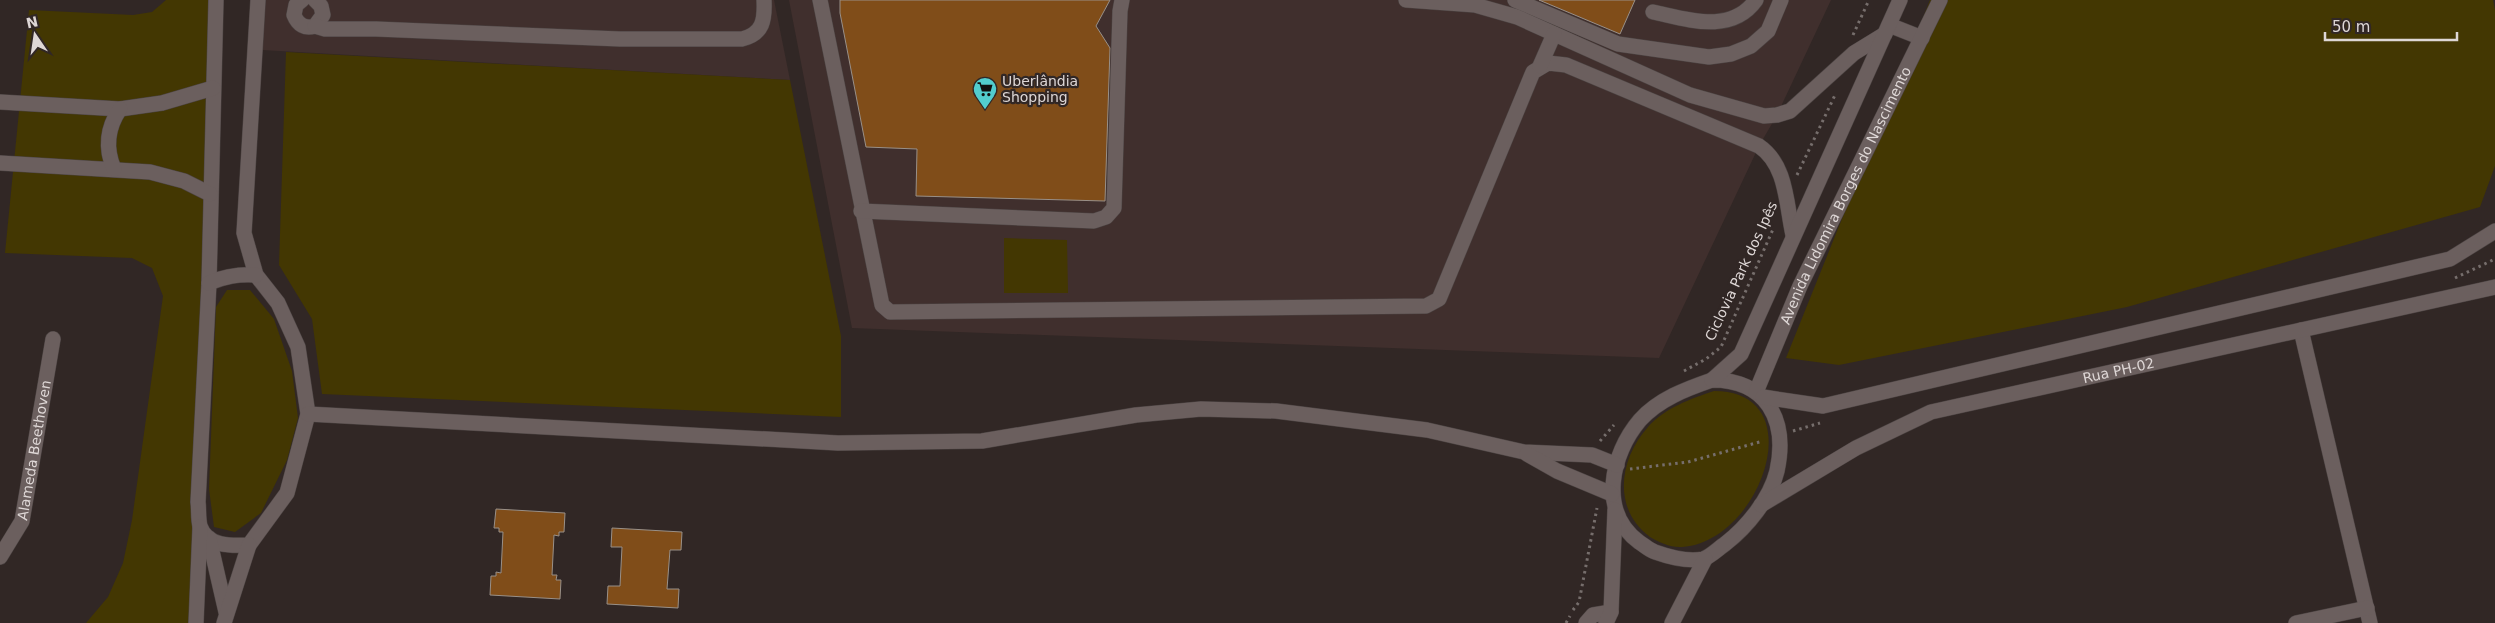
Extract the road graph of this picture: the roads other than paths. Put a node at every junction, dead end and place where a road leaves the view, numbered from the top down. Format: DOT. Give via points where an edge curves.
graph roads {
  1 [pos="216,0"];
  2 [pos="258,0"];
  3 [pos="302,0"];
  4 [pos="315,0"];
  5 [pos="764,0"];
  6 [pos="820,0"];
  7 [pos="1122,0"];
  8 [pos="1406,0"];
  9 [pos="1515,0"];
  10 [pos="1756,0"];
  11 [pos="1781,0"];
  12 [pos="1900,0"];
  13 [pos="1940,0"];
  14 [pos="1653,12"];
  15 [pos="319,20"];
  16 [pos="1887,30"];
  17 [pos="1554,34"];
  18 [pos="1922,38"];
  19 [pos="1540,66"];
  20 [pos="213,88"];
  21 [pos="0,102"];
  22 [pos="120,109"];
  23 [pos="0,162"];
  24 [pos="114,169"];
  25 [pos="210,194"];
  26 [pos="862,211"];
  27 [pos="2495,231"];
  28 [pos="1793,235"];
  29 [pos="256,275"];
  30 [pos="209,283"];
  31 [pos="2495,287"];
  32 [pos="2301,330"];
  33 [pos="53,339"];
  34 [pos="1712,380"];
  35 [pos="1760,394"];
  36 [pos="308,414"];
  37 [pos="1524,452"];
  38 [pos="1617,465"];
  39 [pos="1612,494"];
  40 [pos="1761,506"];
  41 [pos="1615,510"];
  42 [pos="205,532"];
  43 [pos="248,545"];
  44 [pos="0,557"];
  45 [pos="1705,559"];
  46 [pos="2368,616"];
  47 [pos="1608,617"];
  48 [pos="225,618"];
  49 [pos="196,623"];
  50 [pos="1586,623"];
  51 [pos="1672,623"];
  52 [pos="2296,623"];
  1 -- 20 [label="street"];
  2 -- 29 [label="street" via="244,233"];
  3 -- 15 [label="street" via="294,10 295,19 306,27"];
  4 -- 15 [label="street" via="321,6"];
  5 -- 15 [label="street" via="762,27 752,36 742,39 620,39 325,29"];
  6 -- 26 [label="street"];
  7 -- 26 [label="street" via="1114,208 1106,218 1094,221"];
  8 -- 17 [label="street" via="1475,4 1517,17"];
  9 -- 11 [label="street" via="1618,44 1710,57 1731,54 1751,46 1768,31"];
  10 -- 14 [label="street" via="1739,15 1722,22 1704,23"];
  12 -- 16 [label="street, Avenida Lidomira Borges do Nascimento"];
  13 -- 18 [label="street, Avenida Lidomira Borges do Nascimento"];
  16 -- 17 [label="street" via="1854,52 1790,111 1764,116 1690,95"];
  16 -- 18 [label="street"];
  16 -- 28 [label="street, Avenida Lidomira Borges do Nascimento"];
  17 -- 19 [label="street"];
  18 -- 35 [label="street, Avenida Lidomira Borges do Nascimento" via="1800,286"];
  19 -- 26 [label="street" via="1533,72 1440,299 1426,306 890,312 882,305"];
  19 -- 28 [label="street" via="1558,62 1759,146 1776,162"];
  20 -- 22 [label="street" via="162,103"];
  20 -- 25 [label="street"];
  21 -- 22 [label="street"];
  22 -- 24 [label="street" via="108,142"];
  23 -- 24 [label="street"];
  24 -- 25 [label="street" via="167,176"];
  25 -- 30 [label="street"];
  27 -- 35 [label="street" via="2450,258 1824,406"];
  28 -- 34 [label="street, Avenida Lidomira Borges do Nascimento" via="1741,354"];
  29 -- 30 [label="street" via="240,274"];
  29 -- 36 [label="street" via="278,303 298,348"];
  30 -- 42 [label="street" via="198,502"];
  31 -- 32 [label="street, Rua PH-02"];
  32 -- 40 [label="street, Rua PH-02" via="1931,412 1856,448"];
  32 -- 46 [label="street"];
  33 -- 44 [label="street, Alameda Beethoven" via="22,522"];
  34 -- 35 [label="street" via="1730,380"];
  34 -- 38 [label="street" via="1665,399 1640,420 1622,448"];
  35 -- 40 [label="street" via="1772,410 1778,426 1779,444 1777,471"];
  36 -- 37 [label="street" via="838,443 982,441 1136,415 1200,409 1266,411 1427,430"];
  36 -- 43 [label="street" via="287,493"];
  37 -- 38 [label="street" via="1592,455"];
  37 -- 39 [label="street" via="1557,471"];
  38 -- 39 [label="street"];
  39 -- 41 [label="street"];
  40 -- 45 [label="street" via="1737,535"];
  41 -- 45 [label="street" via="1629,535 1652,551 1678,558"];
  41 -- 47 [label="street"];
  42 -- 43 [label="street" via="226,546"];
  42 -- 48 [label="street"];
  42 -- 49 [label="street"];
  43 -- 48 [label="street"];
  45 -- 51 [label="street"];
  46 -- 52 [label="street"];
  47 -- 50 [label="street" via="1593,615"];
}
